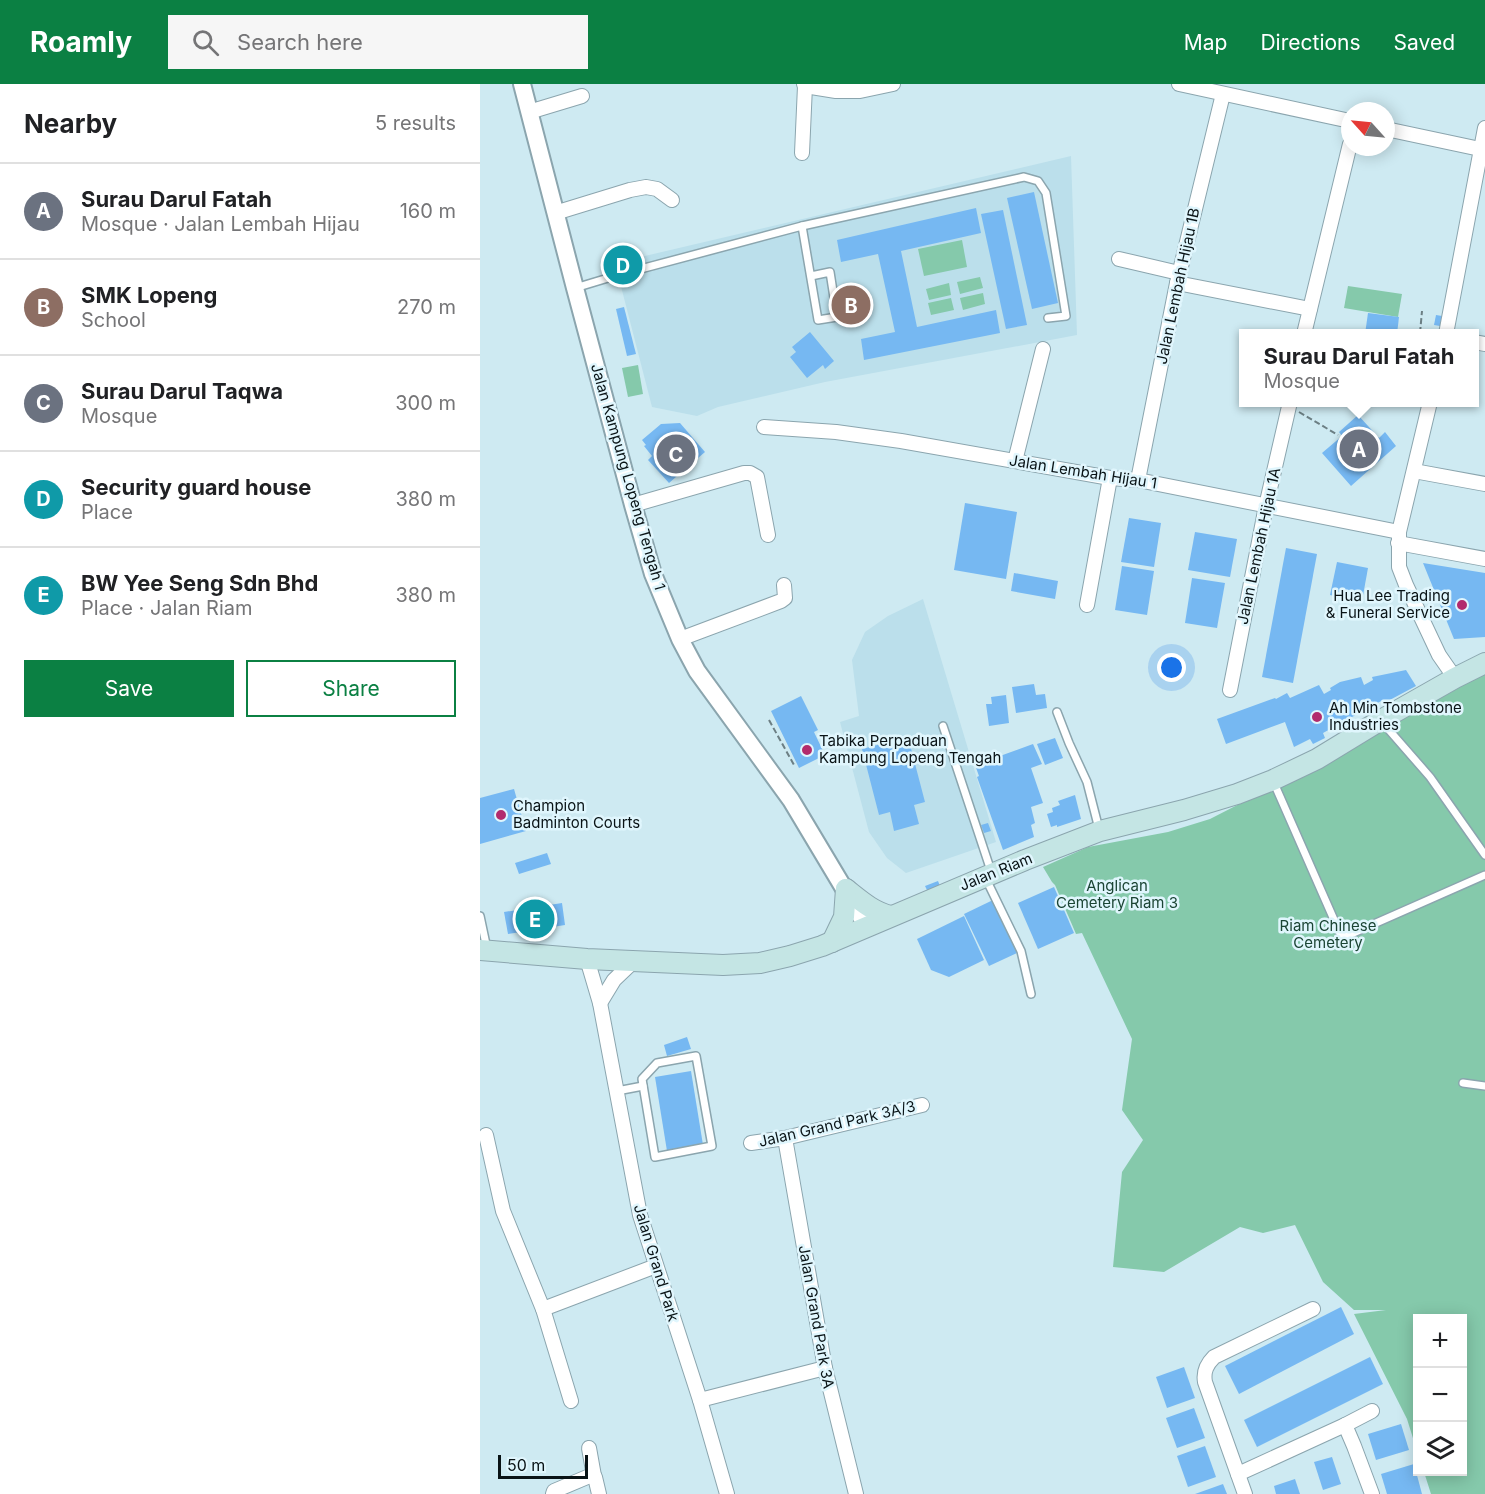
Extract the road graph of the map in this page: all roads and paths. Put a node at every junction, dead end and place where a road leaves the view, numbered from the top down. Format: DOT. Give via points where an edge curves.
graph roads {
  1 [pos="522,84"];
  2 [pos="893,84"];
  3 [pos="1179,84"];
  4 [pos="805,85"];
  5 [pos="1223,94"];
  6 [pos="582,96"];
  7 [pos="529,112"];
  8 [pos="1341,119"];
  9 [pos="1485,128"];
  10 [pos="1395,131"];
  11 [pos="1480,149"];
  12 [pos="802,153"];
  13 [pos="1347,156"];
  14 [pos="672,200"];
  15 [pos="555,213"];
  16 [pos="802,226"];
  17 [pos="1119,259"];
  18 [pos="811,276"];
  19 [pos="1178,278"];
  20 [pos="575,288"];
  21 [pos="1310,309"];
  22 [pos="1422,311"];
  23 [pos="1048,318"];
  24 [pos="1305,329"];
  25 [pos="1420,329"];
  26 [pos="1447,329"];
  27 [pos="1043,349"];
  28 [pos="1288,407"];
  29 [pos="1294,407"];
  30 [pos="1429,407"];
  31 [pos="764,427"];
  32 [pos="1338,435"];
  33 [pos="1015,461"];
  34 [pos="1414,471"];
  35 [pos="1110,478"];
  36 [pos="1138,480"];
  37 [pos="1485,484"];
  38 [pos="633,505"];
  39 [pos="1266,506"];
  40 [pos="768,535"];
  41 [pos="1399,538"];
  42 [pos="1485,559"];
  43 [pos="784,585"];
  44 [pos="1087,605"];
  45 [pos="680,639"];
  46 [pos="1485,663"];
  47 [pos="1455,678"];
  48 [pos="1230,690"];
  49 [pos="1058,712"];
  50 [pos="769,720"];
  51 [pos="1381,720"];
  52 [pos="943,726"];
  53 [pos="794,765"];
  54 [pos="1273,780"];
  55 [pos="1100,831"];
  56 [pos="1485,855"];
  57 [pos="988,875"];
  58 [pos="1485,875"];
  59 [pos="846,889"];
  60 [pos="480,916"];
  61 [pos="891,916"];
  62 [pos="867,927"];
  63 [pos="832,942"];
  64 [pos="484,950"];
  65 [pos="586,959"];
  66 [pos="635,960"];
  67 [pos="1031,994"];
  68 [pos="600,1003"];
  69 [pos="1463,1083"];
  70 [pos="643,1086"];
  71 [pos="1485,1086"];
  72 [pos="617,1091"];
  73 [pos="922,1105"];
  74 [pos="486,1135"];
  75 [pos="784,1138"];
  76 [pos="751,1143"];
  77 [pos="656,1266"];
  78 [pos="543,1309"];
  79 [pos="1313,1309"];
  80 [pos="825,1368"];
  81 [pos="700,1400"];
  82 [pos="571,1401"];
  83 [pos="1372,1411"];
  84 [pos="1344,1425"];
  85 [pos="589,1448"];
  86 [pos="1238,1474"];
  87 [pos="594,1476"];
  88 [pos="553,1494"];
  89 [pos="599,1494"];
  90 [pos="727,1494"];
  91 [pos="856,1494"];
  92 [pos="1245,1494"];
  93 [pos="1372,1494"];
  1 -- 7 [label="street, Jalan Kampung Lopeng Tengah 1"];
  2 -- 4 [label="street" via="860,91"];
  3 -- 5 [label="street"];
  4 -- 12 [label="street"];
  5 -- 8 [label="street"];
  5 -- 19 [label="street, Jalan Lembah Hijau 1B"];
  6 -- 7 [label="street"];
  7 -- 15 [label="street, Jalan Kampung Lopeng Tengah 1"];
  9 -- 11 [label="street"];
  10 -- 11 [label="street"];
  11 -- 26 [label="street"];
  13 -- 21 [label="street"];
  14 -- 15 [label="street" via="657,189 646,187"];
  15 -- 20 [label="street, Jalan Kampung Lopeng Tengah 1"];
  16 -- 18 [label="lane"];
  16 -- 20 [label="lane"];
  16 -- 23 [label="lane" via="1024,177 1038,181 1046,193 1066,316"];
  17 -- 19 [label="street"];
  18 -- 18 [label="lane" via="818,320 837,317 830,272"];
  19 -- 21 [label="street"];
  19 -- 36 [label="street, Jalan Lembah Hijau 1B"];
  20 -- 38 [label="street, Jalan Kampung Lopeng Tengah 1"];
  21 -- 24 [label="street"];
  22 -- 25 [label="path"];
  27 -- 33 [label="street"];
  28 -- 39 [label="street, Jalan Lembah Hijau 1A"];
  29 -- 32 [label="path"];
  30 -- 34 [label="street"];
  31 -- 33 [label="street, Jalan Lembah Hijau 1" via="836,432"];
  33 -- 35 [label="street, Jalan Lembah Hijau 1"];
  34 -- 37 [label="street"];
  34 -- 41 [label="street"];
  35 -- 36 [label="street, Jalan Lembah Hijau 1"];
  35 -- 44 [label="street"];
  36 -- 39 [label="street, Jalan Lembah Hijau 1"];
  38 -- 40 [label="street" via="750,473 757,477"];
  38 -- 45 [label="street, Jalan Kampung Lopeng Tengah 1" via="653,574"];
  39 -- 41 [label="street, Jalan Lembah Hijau 1"];
  39 -- 48 [label="street, Jalan Lembah Hijau 1A"];
  41 -- 42 [label="street, Jalan Lembah Hijau 1"];
  41 -- 47 [label="street" via="1399,567 1406,585 1439,655"];
  43 -- 45 [label="street" via="785,598 781,601"];
  45 -- 59 [label="street, Jalan Kampung Lopeng Tengah 1" via="697,671 791,800"];
  46 -- 47 [label="main road, Jalan Riam"];
  47 -- 51 [label="main road, Jalan Riam"];
  49 -- 55 [label="lane" via="1086,782"];
  50 -- 53 [label="path"];
  51 -- 54 [label="main road, Jalan Riam" via="1317,759"];
  51 -- 56 [label="lane" via="1430,777"];
  52 -- 57 [label="lane"];
  54 -- 55 [label="main road, Jalan Riam" via="1206,804"];
  54 -- 58 [label="lane" via="1342,939"];
  55 -- 57 [label="main road, Jalan Riam"];
  57 -- 61 [label="main road, Jalan Riam"];
  57 -- 67 [label="lane" via="1021,951"];
  59 -- 61 [label="main road" via="872,910"];
  59 -- 62 [label="street, Jalan Kampung Lopeng Tengah 1"];
  59 -- 63 [label="main road" via="844,916"];
  60 -- 64 [label="lane"];
  61 -- 62 [label="main road, Jalan Riam"];
  62 -- 63 [label="main road, Jalan Riam"];
  63 -- 66 [label="main road, Jalan Riam" via="760,963"];
  64 -- 65 [label="main road, Jalan Riam"];
  65 -- 66 [label="main road, Jalan Riam"];
  65 -- 68 [label="street, Jalan Grand Park"];
  66 -- 68 [label="street" via="614,980"];
  68 -- 72 [label="street, Jalan Grand Park"];
  69 -- 71 [label="lane"];
  70 -- 70 [label="lane" via="642,1079 657,1063 696,1056 712,1146 655,1157"];
  70 -- 72 [label="lane"];
  72 -- 77 [label="street, Jalan Grand Park" via="640,1215"];
  73 -- 75 [label="street, Jalan Grand Park 3A/3"];
  74 -- 78 [label="street" via="503,1211"];
  75 -- 76 [label="street, Jalan Grand Park 3A/3"];
  75 -- 80 [label="street, Jalan Grand Park 3A"];
  77 -- 78 [label="street"];
  77 -- 81 [label="street, Jalan Grand Park"];
  78 -- 82 [label="street"];
  79 -- 86 [label="street" via="1209,1362 1204,1376"];
  80 -- 81 [label="street"];
  80 -- 91 [label="street, Jalan Grand Park 3A"];
  81 -- 90 [label="street, Jalan Grand Park"];
  83 -- 84 [label="street"];
  84 -- 86 [label="street"];
  84 -- 93 [label="street"];
  85 -- 87 [label="street"];
  86 -- 92 [label="street"];
  87 -- 88 [label="street"];
  87 -- 89 [label="street"];
}
